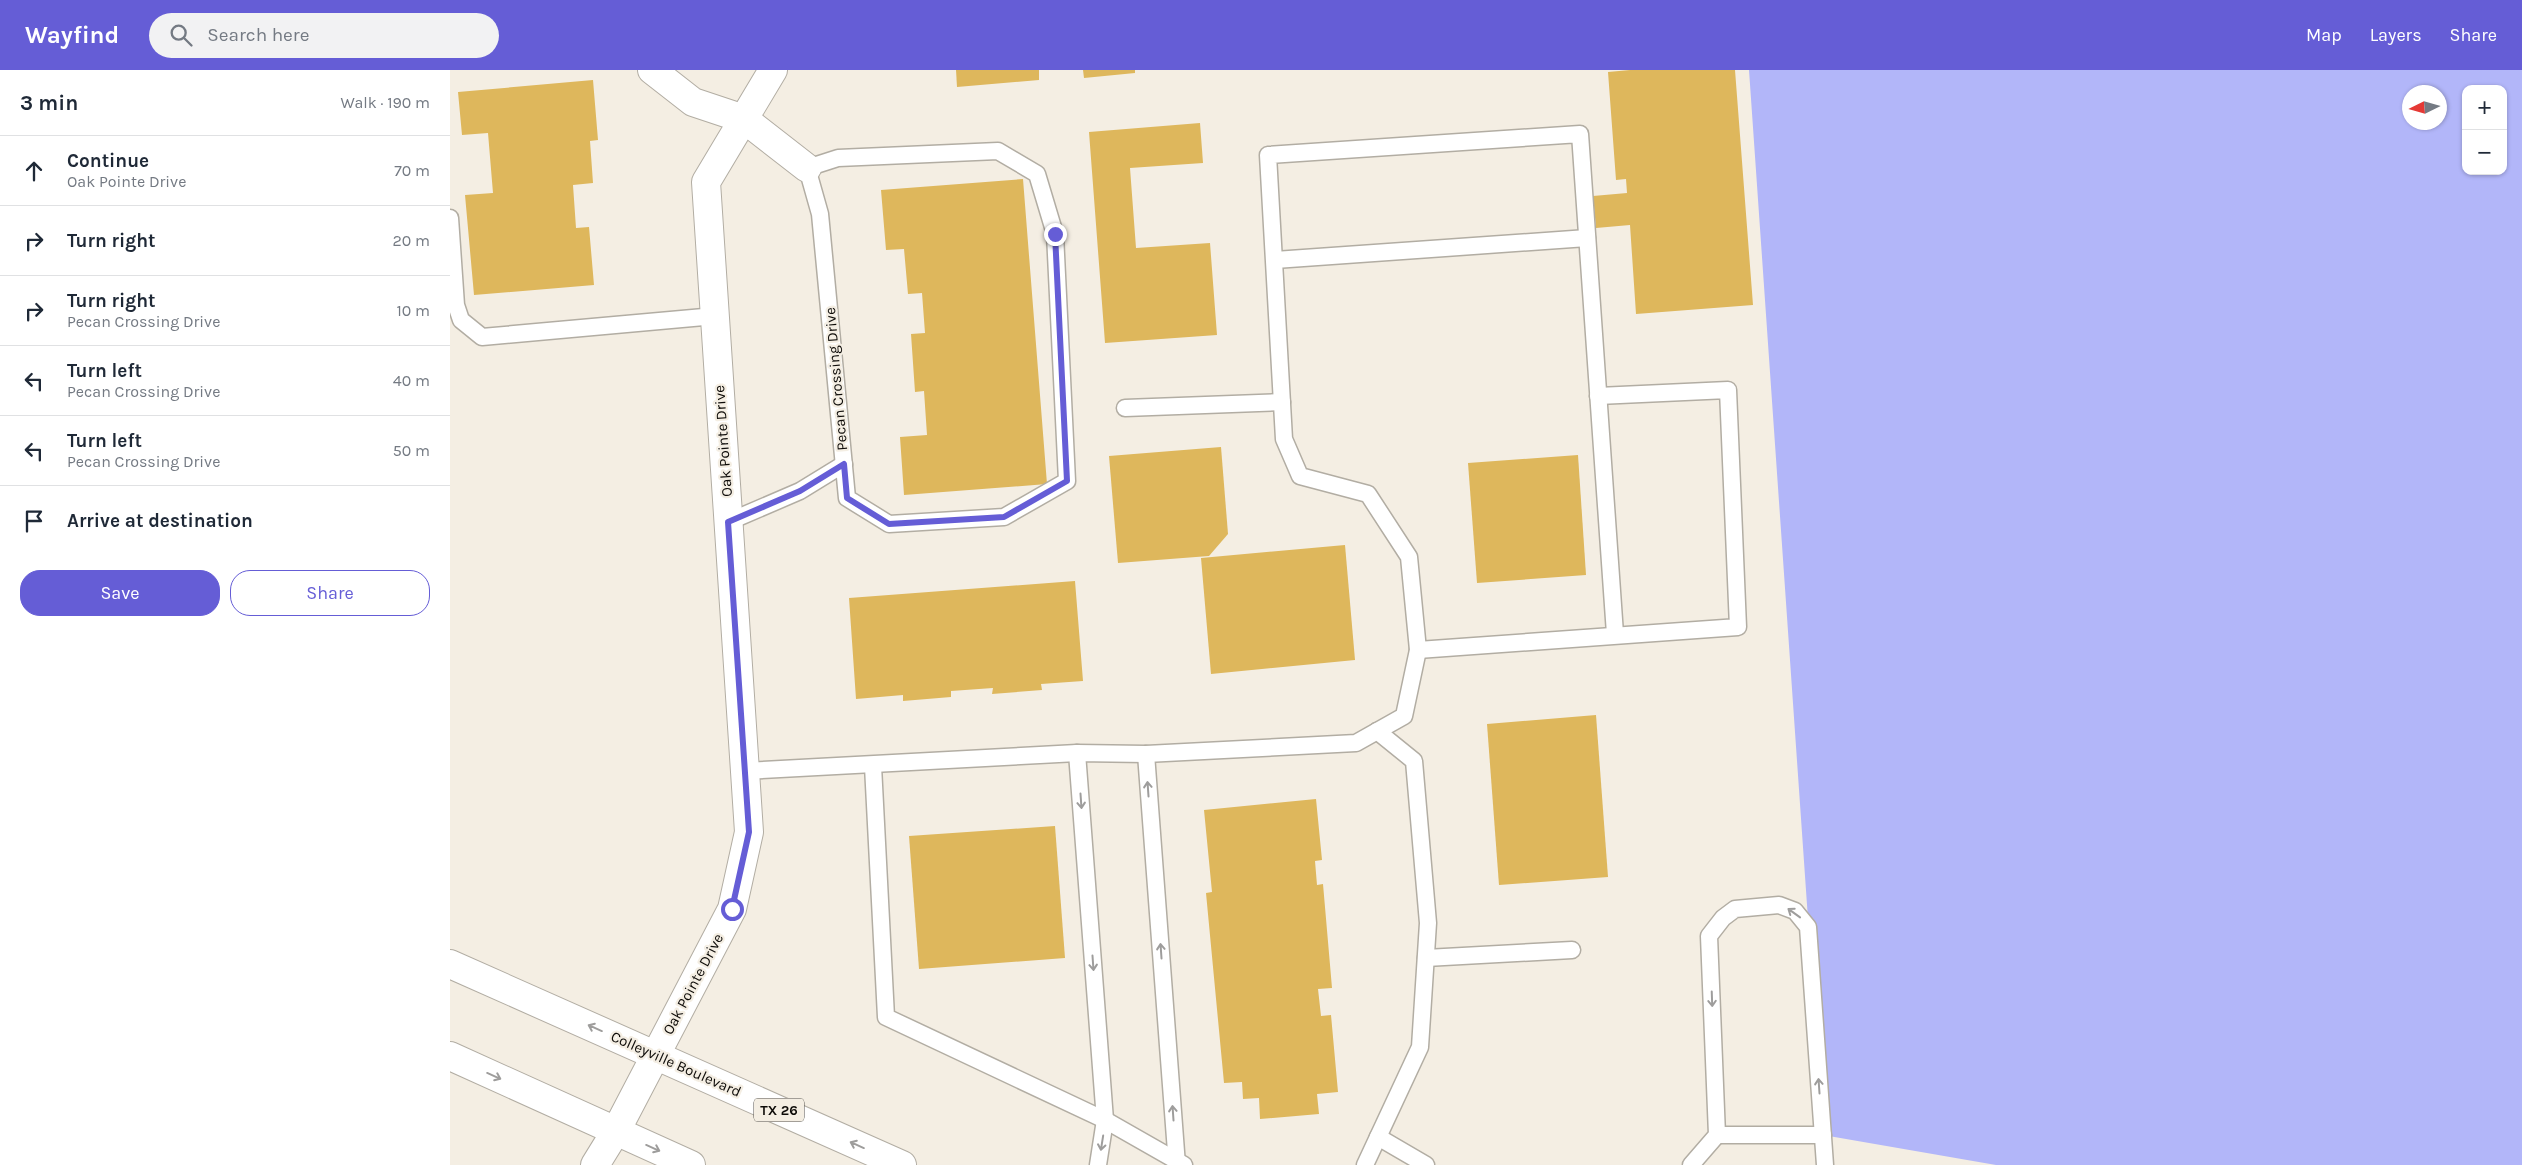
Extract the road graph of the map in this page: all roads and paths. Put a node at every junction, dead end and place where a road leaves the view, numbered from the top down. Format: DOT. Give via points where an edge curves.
graph roads {
  1 [pos="652,70"];
  2 [pos="773,70"];
  3 [pos="744,119"];
  4 [pos="807,168"];
  5 [pos="450,218"];
  6 [pos="1587,238"];
  7 [pos="1275,260"];
  8 [pos="715,316"];
  9 [pos="1598,396"];
  10 [pos="1282,402"];
  11 [pos="1125,408"];
  12 [pos="844,464"];
  13 [pos="728,522"];
  14 [pos="1615,634"];
  15 [pos="1418,650"];
  16 [pos="1377,731"];
  17 [pos="1077,753"];
  18 [pos="1146,754"];
  19 [pos="873,766"];
  20 [pos="745,771"];
  21 [pos="1572,950"];
  22 [pos="1426,958"];
  23 [pos="450,964"];
  24 [pos="656,1054"];
  25 [pos="450,1056"];
  26 [pos="1106,1120"];
  27 [pos="616,1131"];
  28 [pos="1717,1135"];
  29 [pos="1823,1135"];
  30 [pos="1378,1137"];
  31 [pos="1179,1164"];
  32 [pos="595,1165"];
  33 [pos="691,1165"];
  34 [pos="902,1165"];
  35 [pos="1098,1165"];
  36 [pos="1364,1165"];
  37 [pos="1426,1165"];
  38 [pos="1691,1165"];
  39 [pos="1825,1165"];
  1 -- 3 [label="street" via="693,102"];
  2 -- 3 [label="street, Oak Pointe Drive"];
  3 -- 4 [label="street"];
  3 -- 8 [label="street, Oak Pointe Drive" via="706,182"];
  4 -- 12 [label="lane, Pecan Crossing Drive" via="820,214"];
  4 -- 12 [label="lane, Pecan Crossing Drive" via="838,158 998,150 1037,174 1055,234 1067,481 1004,517 889,524 847,498"];
  5 -- 8 [label="lane" via="456,305 461,320 482,338"];
  6 -- 7 [label="lane"];
  6 -- 7 [label="lane" via="1580,134 1268,155"];
  6 -- 9 [label="lane"];
  7 -- 10 [label="lane"];
  8 -- 13 [label="street, Oak Pointe Drive"];
  9 -- 14 [label="lane"];
  9 -- 14 [label="lane" via="1728,390 1738,627"];
  10 -- 11 [label="lane"];
  10 -- 15 [label="lane" via="1284,439 1300,476 1368,494 1409,557"];
  12 -- 13 [label="lane" via="800,491"];
  13 -- 20 [label="street, Oak Pointe Drive"];
  14 -- 15 [label="lane"];
  15 -- 16 [label="lane" via="1404,716"];
  16 -- 18 [label="lane" via="1356,743"];
  16 -- 22 [label="lane" via="1414,761 1428,923"];
  17 -- 18 [label="lane"];
  17 -- 19 [label="lane"];
  17 -- 26 [label="lane, one-way"];
  31 -- 18 [label="lane, one-way"];
  19 -- 20 [label="lane"];
  19 -- 26 [label="lane" via="886,1017"];
  20 -- 24 [label="street, Oak Pointe Drive" via="749,832 732,909"];
  21 -- 22 [label="lane"];
  22 -- 30 [label="lane" via="1420,1047"];
  24 -- 23 [label="street, Colleyville Boulevard / TX 26, one-way"];
  24 -- 27 [label="street, Oak Pointe Drive"];
  34 -- 24 [label="street, Colleyville Boulevard / TX 26, one-way"];
  25 -- 27 [label="street, one-way"];
  26 -- 31 [label="lane"];
  26 -- 35 [label="lane, one-way"];
  27 -- 32 [label="street, Oak Pointe Drive"];
  27 -- 33 [label="street, one-way"];
  28 -- 29 [label="lane"];
  29 -- 28 [label="lane, one-way" via="1808,927 1795,911 1779,905 1735,909 1709,936"];
  28 -- 38 [label="lane"];
  29 -- 39 [label="lane"];
  30 -- 36 [label="lane"];
  30 -- 37 [label="lane"];
}
